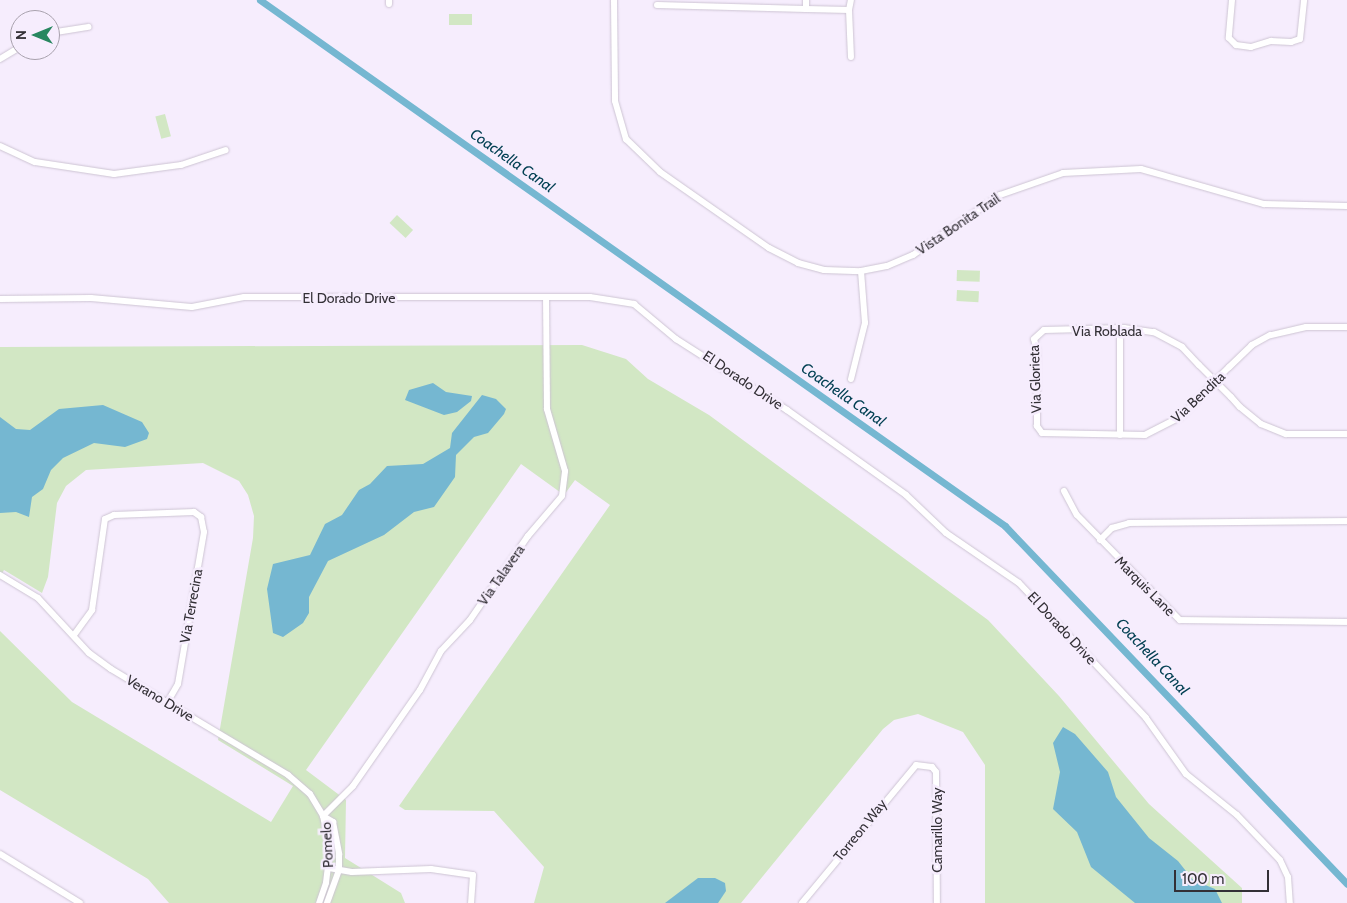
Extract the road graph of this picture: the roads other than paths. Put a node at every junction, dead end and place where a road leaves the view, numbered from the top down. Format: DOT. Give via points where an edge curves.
graph roads {
  1 [pos="614,0"];
  2 [pos="806,0"];
  3 [pos="851,0"];
  4 [pos="1232,0"];
  5 [pos="1304,0"];
  6 [pos="657,5"];
  7 [pos="806,9"];
  8 [pos="850,10"];
  9 [pos="89,27"];
  10 [pos="60,31"];
  11 [pos="851,56"];
  12 [pos="0,146"];
  13 [pos="226,150"];
  14 [pos="1347,206"];
  15 [pos="861,271"];
  16 [pos="546,298"];
  17 [pos="0,299"];
  18 [pos="1347,327"];
  19 [pos="1120,328"];
  20 [pos="1040,331"];
  21 [pos="851,380"];
  22 [pos="1215,382"];
  23 [pos="1038,430"];
  24 [pos="1347,434"];
  25 [pos="1120,435"];
  26 [pos="1064,491"];
  27 [pos="1347,521"];
  28 [pos="1100,540"];
  29 [pos="0,575"];
  30 [pos="1347,622"];
  31 [pos="74,635"];
  32 [pos="167,703"];
  33 [pos="923,765"];
  34 [pos="323,816"];
  35 [pos="0,854"];
  36 [pos="329,868"];
  37 [pos="339,870"];
  38 [pos="80,903"];
  39 [pos="319,903"];
  40 [pos="327,903"];
  41 [pos="471,903"];
  42 [pos="802,903"];
  43 [pos="937,903"];
  44 [pos="1290,903"];
  1 -- 15 [label="street, Vista Bonita Trail" via="615,101 626,139 638,154 769,248 806,265"];
  2 -- 7 [label="street"];
  3 -- 8 [label="street"];
  4 -- 5 [label="street" via="1229,38 1236,45 1251,47 1271,40 1292,42 1300,38"];
  6 -- 7 [label="street"];
  7 -- 8 [label="street"];
  8 -- 11 [label="street"];
  9 -- 10 [label="street"];
  12 -- 13 [label="street" via="35,162 114,174 173,167"];
  14 -- 15 [label="street, Vista Bonita Trail" via="1264,204 1140,169 1064,173 1000,195 913,255"];
  15 -- 21 [label="street" via="865,323"];
  16 -- 17 [label="street, El Dorado Drive" via="244,298 192,307 91,298"];
  16 -- 34 [label="street, Via Talavera" via="547,403 565,471 562,496 528,536 470,620 440,651 420,690 353,786"];
  16 -- 44 [label="street, El Dorado Drive" via="590,297 634,304 676,339 764,394 906,495 946,533 1004,570 1140,712 1186,774 1237,815 1280,860 1288,877"];
  18 -- 22 [label="street, Via Bendita" via="1306,327 1270,335 1252,345"];
  19 -- 20 [label="street, Via Roblada"];
  19 -- 22 [label="street, Via Roblada" via="1143,329 1167,338"];
  19 -- 25 [label="street"];
  20 -- 23 [label="street, Via Glorieta" via="1034,339 1038,351"];
  22 -- 24 [label="street, Via Roblada" via="1262,424 1303,436"];
  22 -- 25 [label="street, Via Bendita" via="1163,428 1145,435"];
  23 -- 25 [label="street, Via Bendita" via="1047,435"];
  26 -- 28 [label="street, Marquis Lane" via="1077,515"];
  27 -- 28 [label="street" via="1128,523 1112,528"];
  28 -- 30 [label="street, Marquis Lane" via="1180,620"];
  29 -- 31 [label="street, Verano Drive" via="38,598"];
  31 -- 32 [label="street, Verano Drive" via="89,653"];
  31 -- 32 [label="street, Via Terrecina" via="92,610 105,519 114,515 194,512 204,522 204,532 178,684"];
  32 -- 34 [label="street, Verano Drive" via="288,775 310,794"];
  33 -- 42 [label="street, Torreon Way" via="909,770"];
  33 -- 43 [label="street, Camarillo Way" via="936,772"];
  34 -- 36 [label="street, Pomelo"];
  34 -- 37 [label="street, Pomelo" via="333,822"];
  35 -- 38 [label="street"];
  36 -- 37 [label="street"];
  36 -- 39 [label="street, Pomelo"];
  37 -- 40 [label="street, Pomelo"];
  37 -- 41 [label="street" via="431,868 473,875"];
}
